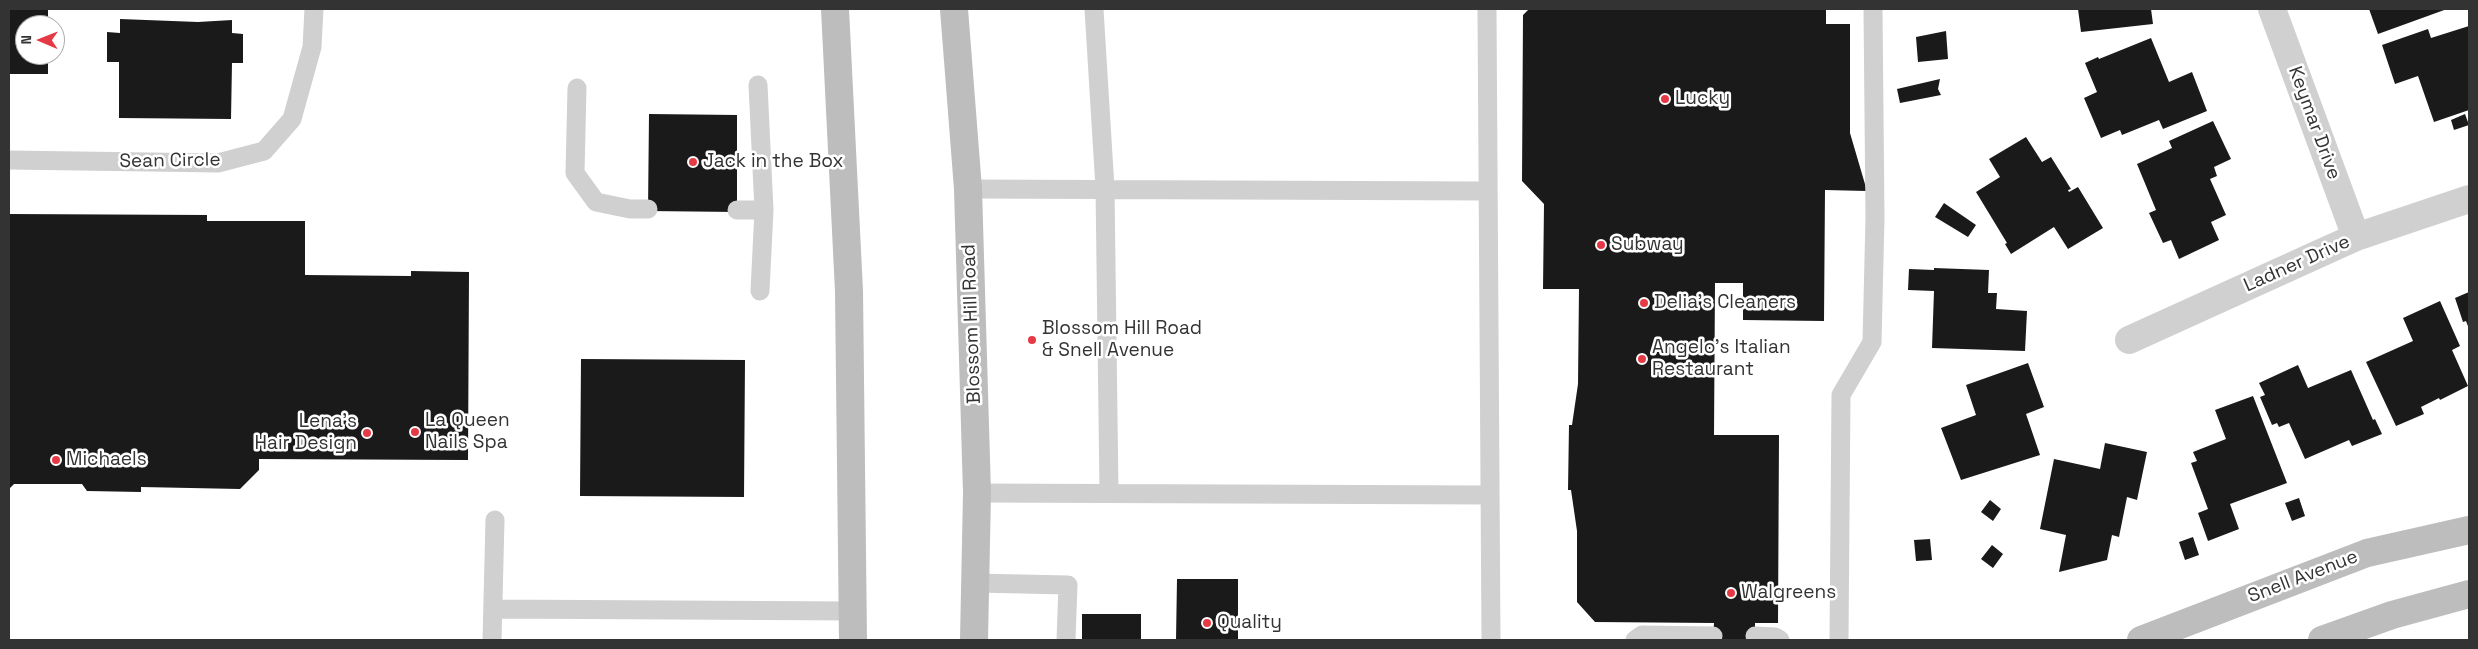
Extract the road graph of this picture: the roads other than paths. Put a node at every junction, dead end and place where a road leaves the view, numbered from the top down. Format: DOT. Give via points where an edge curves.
graph roads {
  1 [pos="314,9"];
  2 [pos="835,9"];
  3 [pos="954,9"];
  4 [pos="1094,9"];
  5 [pos="1487,9"];
  6 [pos="1873,9"];
  7 [pos="2272,9"];
  8 [pos="758,85"];
  9 [pos="577,88"];
  10 [pos="9,160"];
  11 [pos="1105,188"];
  12 [pos="968,189"];
  13 [pos="1488,191"];
  14 [pos="2469,199"];
  15 [pos="648,209"];
  16 [pos="737,210"];
  17 [pos="764,210"];
  18 [pos="2356,237"];
  19 [pos="760,290"];
  20 [pos="2129,340"];
  21 [pos="977,492"];
  22 [pos="1109,492"];
  23 [pos="1489,495"];
  24 [pos="495,520"];
  25 [pos="2469,530"];
  26 [pos="975,583"];
  27 [pos="2469,594"];
  28 [pos="493,609"];
  29 [pos="853,611"];
  30 [pos="1713,636"];
  31 [pos="1755,636"];
  32 [pos="492,640"];
  33 [pos="853,640"];
  34 [pos="974,640"];
  35 [pos="1066,640"];
  36 [pos="1491,640"];
  37 [pos="1635,640"];
  38 [pos="1780,640"];
  39 [pos="1839,640"];
  40 [pos="2141,640"];
  41 [pos="2322,640"];
  1 -- 10 [label="lane, Sean Circle" via="312,47 292,119 264,151 218,163"];
  2 -- 29 [label="main road" via="849,291"];
  3 -- 12 [label="main road, Blossom Hill Road"];
  4 -- 11 [label="lane"];
  5 -- 13 [label="lane"];
  6 -- 39 [label="lane" via="1875,218 1872,342 1841,395"];
  7 -- 18 [label="street, Keymar Drive"];
  8 -- 17 [label="lane"];
  9 -- 15 [label="lane" via="575,173 596,202"];
  11 -- 12 [label="lane"];
  11 -- 13 [label="lane"];
  11 -- 22 [label="lane"];
  12 -- 21 [label="main road, Blossom Hill Road"];
  13 -- 23 [label="lane"];
  14 -- 18 [label="street, Ladner Drive"];
  16 -- 17 [label="lane"];
  17 -- 19 [label="lane"];
  18 -- 20 [label="street, Ladner Drive"];
  21 -- 22 [label="lane"];
  21 -- 26 [label="main road, Blossom Hill Road"];
  22 -- 23 [label="lane"];
  23 -- 36 [label="lane"];
  24 -- 28 [label="lane"];
  25 -- 40 [label="main road, Snell Avenue" via="2367,553"];
  26 -- 34 [label="main road, Blossom Hill Road"];
  26 -- 35 [label="lane" via="1068,585"];
  27 -- 41 [label="main road" via="2392,615"];
  28 -- 29 [label="lane"];
  28 -- 32 [label="lane"];
  29 -- 33 [label="main road"];
  30 -- 37 [label="lane" via="1642,635"];
  31 -- 38 [label="lane"];
}
